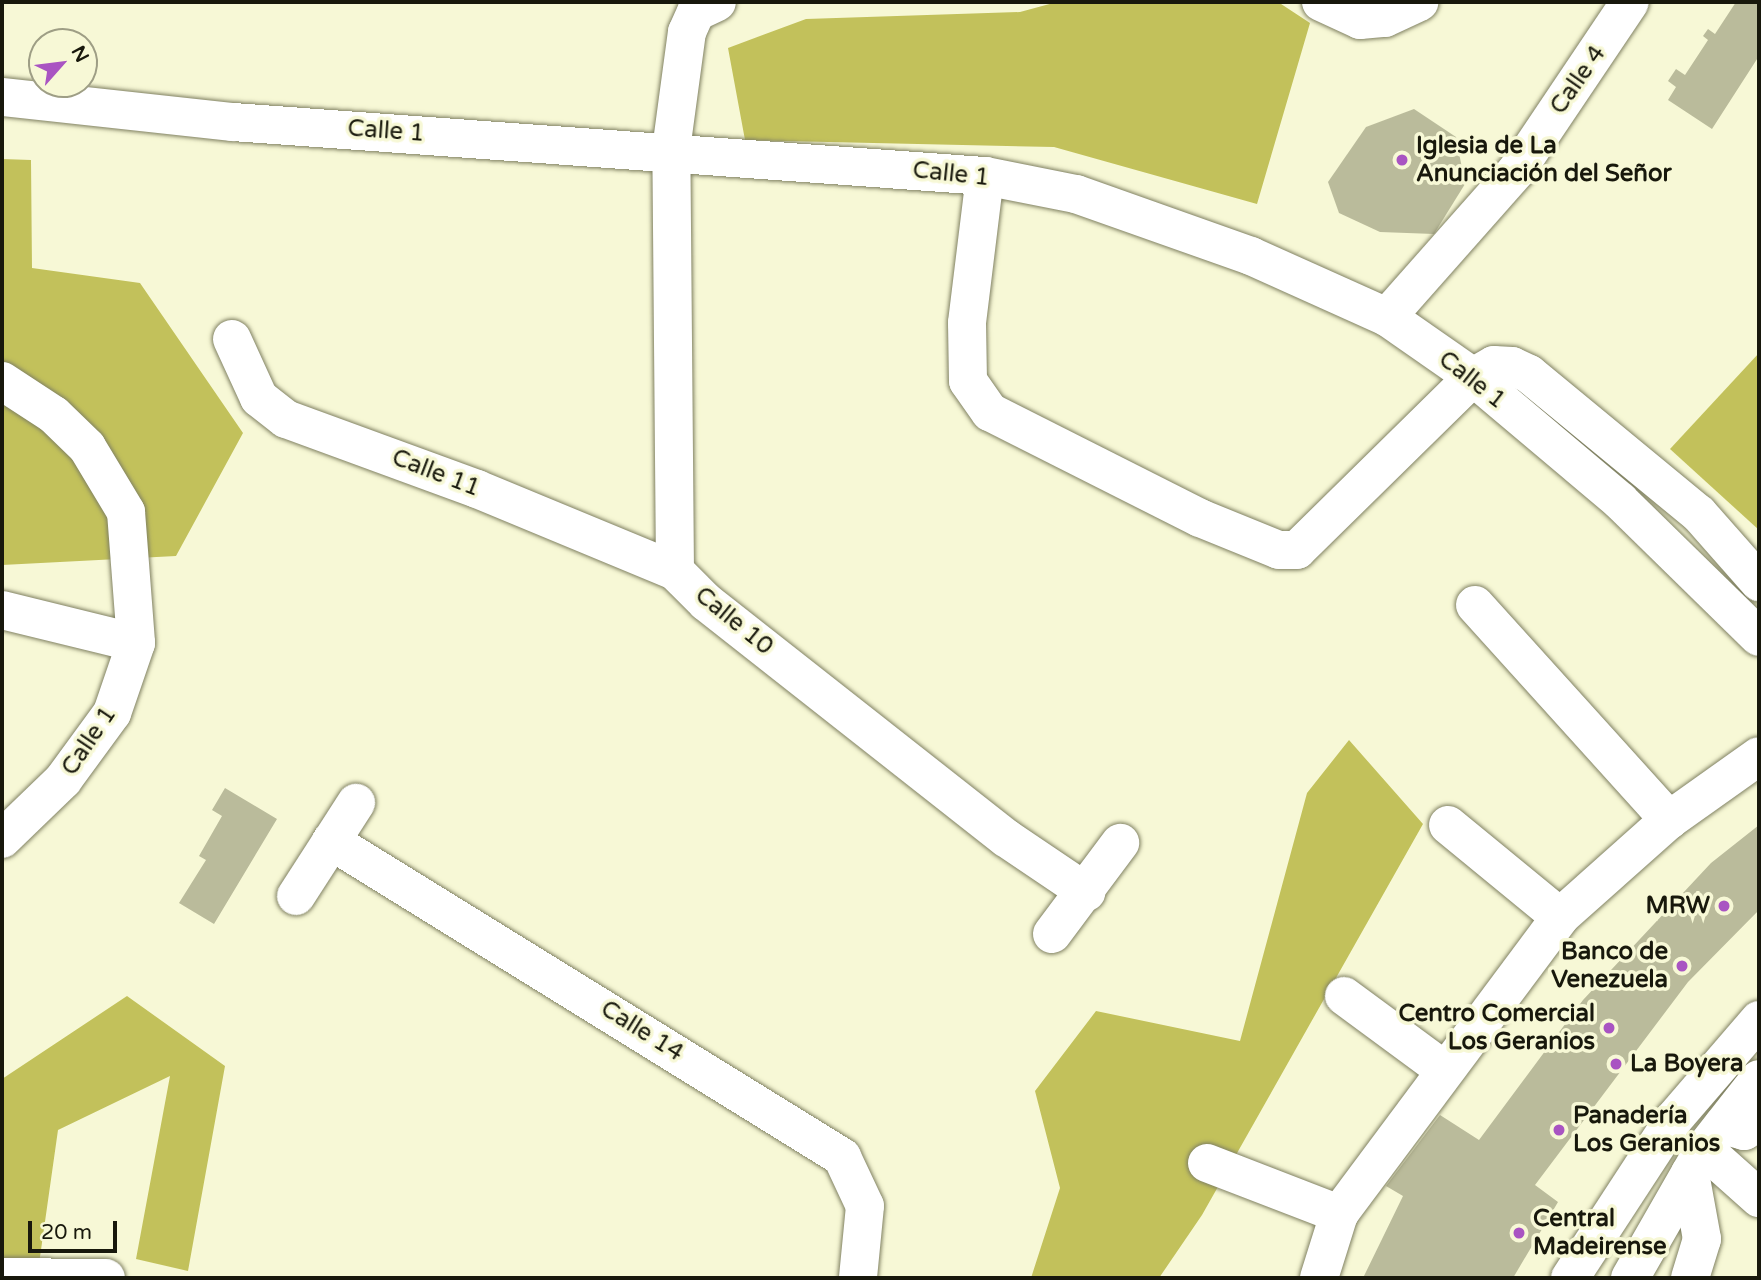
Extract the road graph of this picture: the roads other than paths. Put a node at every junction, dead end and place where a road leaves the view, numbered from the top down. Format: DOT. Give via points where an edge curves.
graph roads {
  1 [pos="717,2"];
  2 [pos="1321,2"];
  3 [pos="1419,2"];
  4 [pos="1630,2"];
  5 [pos="2,97"];
  6 [pos="671,150"];
  7 [pos="985,176"];
  8 [pos="1387,317"];
  9 [pos="232,339"];
  10 [pos="1473,377"];
  11 [pos="2,381"];
  12 [pos="675,571"];
  13 [pos="1759,582"];
  14 [pos="1475,605"];
  15 [pos="2,610"];
  16 [pos="1759,637"];
  17 [pos="136,643"];
  18 [pos="1759,756"];
  19 [pos="356,803"];
  20 [pos="1669,820"];
  21 [pos="1448,825"];
  22 [pos="2,839"];
  23 [pos="331,841"];
  24 [pos="1120,843"];
  25 [pos="1086,892"];
  26 [pos="296,896"];
  27 [pos="1560,917"];
  28 [pos="1052,934"];
  29 [pos="1344,996"];
  30 [pos="1759,1020"];
  31 [pos="1443,1069"];
  32 [pos="1759,1079"];
  33 [pos="1719,1140"];
  34 [pos="1207,1163"];
  35 [pos="1759,1163"];
  36 [pos="1759,1198"];
  37 [pos="1339,1214"];
  38 [pos="2,1277"];
  39 [pos="106,1278"];
  40 [pos="858,1278"];
  41 [pos="1319,1278"];
  42 [pos="1570,1278"];
  43 [pos="1630,1278"];
  44 [pos="1690,1278"];
  1 -- 6 [label="street, Calle 10" via="696,12 687,32"];
  2 -- 3 [label="street" via="1360,20 1385,18"];
  4 -- 8 [label="street, Calle 4" via="1575,99"];
  5 -- 6 [label="street, Calle 1" via="233,121"];
  6 -- 7 [label="street, Calle 1"];
  6 -- 12 [label="street, Calle 10"];
  7 -- 8 [label="street, Calle 1" via="1076,194 1251,256"];
  7 -- 10 [label="street" via="967,323 968,381 990,412 1223,528 1279,550 1297,550"];
  8 -- 10 [label="street, Calle 1"];
  9 -- 12 [label="street, Calle 11" via="259,398 286,419 477,489"];
  10 -- 13 [label="street" via="1494,365 1512,366 1529,374 1699,514"];
  10 -- 16 [label="street, Calle 1" via="1620,500"];
  11 -- 17 [label="street, Calle 1" via="54,415 87,447 126,512"];
  12 -- 25 [label="street, Calle 10" via="706,602 1006,838"];
  14 -- 20 [label="street"];
  15 -- 17 [label="street"];
  17 -- 22 [label="street, Calle 1" via="112,713 63,780"];
  18 -- 20 [label="street"];
  19 -- 23 [label="street"];
  20 -- 27 [label="street"];
  21 -- 27 [label="street"];
  23 -- 26 [label="street"];
  23 -- 40 [label="street, Calle 14" via="842,1157 865,1206"];
  24 -- 25 [label="street"];
  25 -- 28 [label="street"];
  27 -- 31 [label="street"];
  29 -- 31 [label="street"];
  30 -- 42 [label="street" via="1673,1120"];
  31 -- 37 [label="street"];
  32 -- 33 [label="street"];
  33 -- 35 [label="street"];
  33 -- 36 [label="street"];
  33 -- 43 [label="street"];
  33 -- 44 [label="street" via="1702,1239"];
  34 -- 37 [label="street"];
  37 -- 41 [label="street"];
  38 -- 39 [label="street"];
}
